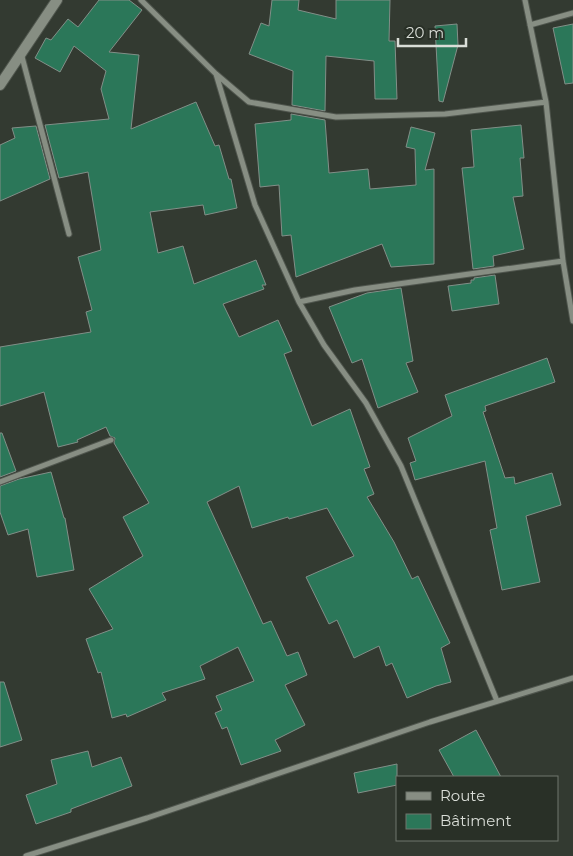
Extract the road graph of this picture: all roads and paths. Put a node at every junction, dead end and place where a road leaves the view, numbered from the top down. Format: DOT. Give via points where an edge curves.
graph roads {
  1 [pos="57,0"];
  2 [pos="140,0"];
  3 [pos="526,0"];
  4 [pos="573,13"];
  5 [pos="530,25"];
  6 [pos="21,53"];
  7 [pos="216,74"];
  8 [pos="0,84"];
  9 [pos="546,102"];
  10 [pos="69,234"];
  11 [pos="563,261"];
  12 [pos="299,302"];
  13 [pos="573,322"];
  14 [pos="112,440"];
  15 [pos="0,482"];
  16 [pos="573,678"];
  17 [pos="497,701"];
  18 [pos="26,856"];
  1 -- 6 [label="street"];
  2 -- 7 [label="street"];
  3 -- 5 [label="street"];
  4 -- 5 [label="street"];
  5 -- 9 [label="street"];
  6 -- 8 [label="street"];
  6 -- 10 [label="street"];
  7 -- 9 [label="street" via="249,102 336,117 445,114"];
  7 -- 12 [label="street" via="255,205"];
  9 -- 11 [label="street"];
  11 -- 12 [label="street" via="355,290"];
  11 -- 13 [label="street"];
  12 -- 17 [label="street" via="324,345 366,403 401,466"];
  14 -- 15 [label="street"];
  16 -- 17 [label="street"];
  17 -- 18 [label="street"];
}
